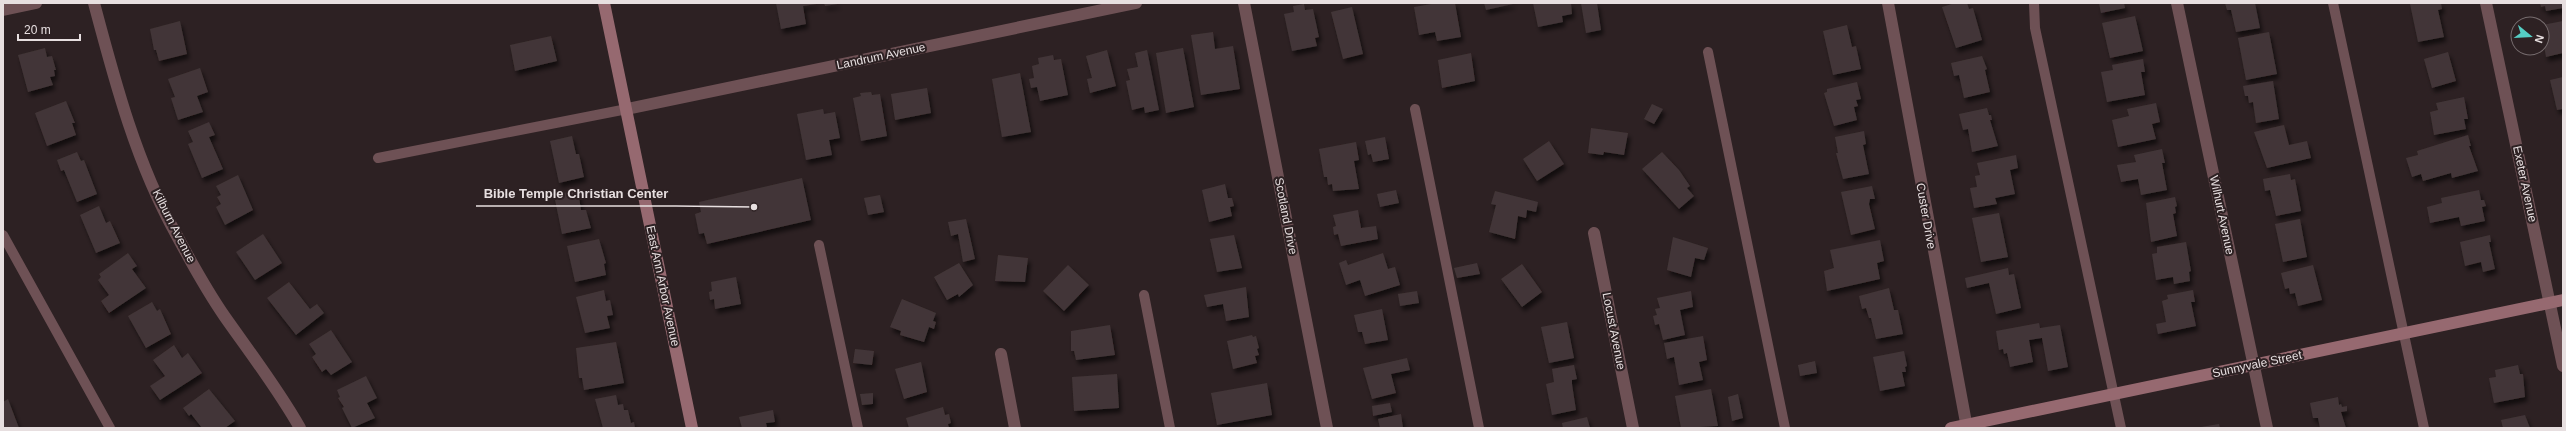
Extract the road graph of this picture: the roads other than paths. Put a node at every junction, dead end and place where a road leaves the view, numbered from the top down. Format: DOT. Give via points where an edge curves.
graph roads {
  1 [pos="36,3"];
  2 [pos="94,3"];
  3 [pos="604,3"];
  4 [pos="1136,3"];
  5 [pos="1244,3"];
  6 [pos="1888,3"];
  7 [pos="2034,3"];
  8 [pos="2177,3"];
  9 [pos="2333,3"];
  10 [pos="2486,3"];
  11 [pos="3,10"];
  12 [pos="1708,52"];
  13 [pos="627,109"];
  14 [pos="1415,110"];
  15 [pos="378,158"];
  16 [pos="1594,233"];
  17 [pos="3,235"];
  18 [pos="819,245"];
  19 [pos="1144,295"];
  20 [pos="2563,300"];
  21 [pos="2550,302"];
  22 [pos="2404,332"];
  23 [pos="1000,354"];
  24 [pos="2254,365"];
  25 [pos="2563,366"];
  26 [pos="2114,394"];
  27 [pos="1966,426"];
  28 [pos="110,428"];
  29 [pos="300,428"];
  30 [pos="692,428"];
  31 [pos="858,428"];
  32 [pos="1015,428"];
  33 [pos="1170,428"];
  34 [pos="1327,428"];
  35 [pos="1479,428"];
  36 [pos="1633,428"];
  37 [pos="1785,428"];
  38 [pos="1951,428"];
  39 [pos="2121,428"];
  40 [pos="2266,428"];
  41 [pos="2424,428"];
  1 -- 11 [label="street"];
  2 -- 29 [label="street, Kilburn Avenue" via="121,104 144,165 175,233 224,316 282,395"];
  3 -- 13 [label="street, East Ann Arbor Avenue"];
  4 -- 13 [label="street, Landrum Avenue"];
  5 -- 34 [label="street, Scotland Drive"];
  6 -- 27 [label="street, Custer Drive"];
  7 -- 26 [label="lane" via="2035,28"];
  8 -- 24 [label="street, Wilhurt Avenue"];
  9 -- 22 [label="lane" via="2396,305"];
  10 -- 21 [label="street, Exeter Avenue"];
  12 -- 37 [label="lane"];
  13 -- 15 [label="lane"];
  13 -- 30 [label="street, East Ann Arbor Avenue"];
  14 -- 35 [label="lane"];
  16 -- 36 [label="street, Locust Avenue"];
  17 -- 28 [label="lane"];
  18 -- 31 [label="lane"];
  19 -- 33 [label="lane"];
  20 -- 21 [label="street, Sunnyvale Street"];
  21 -- 22 [label="street, Sunnyvale Street"];
  21 -- 25 [label="street, Exeter Avenue"];
  22 -- 24 [label="street, Sunnyvale Street"];
  22 -- 41 [label="lane"];
  23 -- 32 [label="street"];
  24 -- 26 [label="street, Sunnyvale Street"];
  24 -- 40 [label="street, Wilhurt Avenue"];
  26 -- 27 [label="street, Sunnyvale Street"];
  26 -- 39 [label="lane"];
  27 -- 38 [label="street, Sunnyvale Street"];
}
